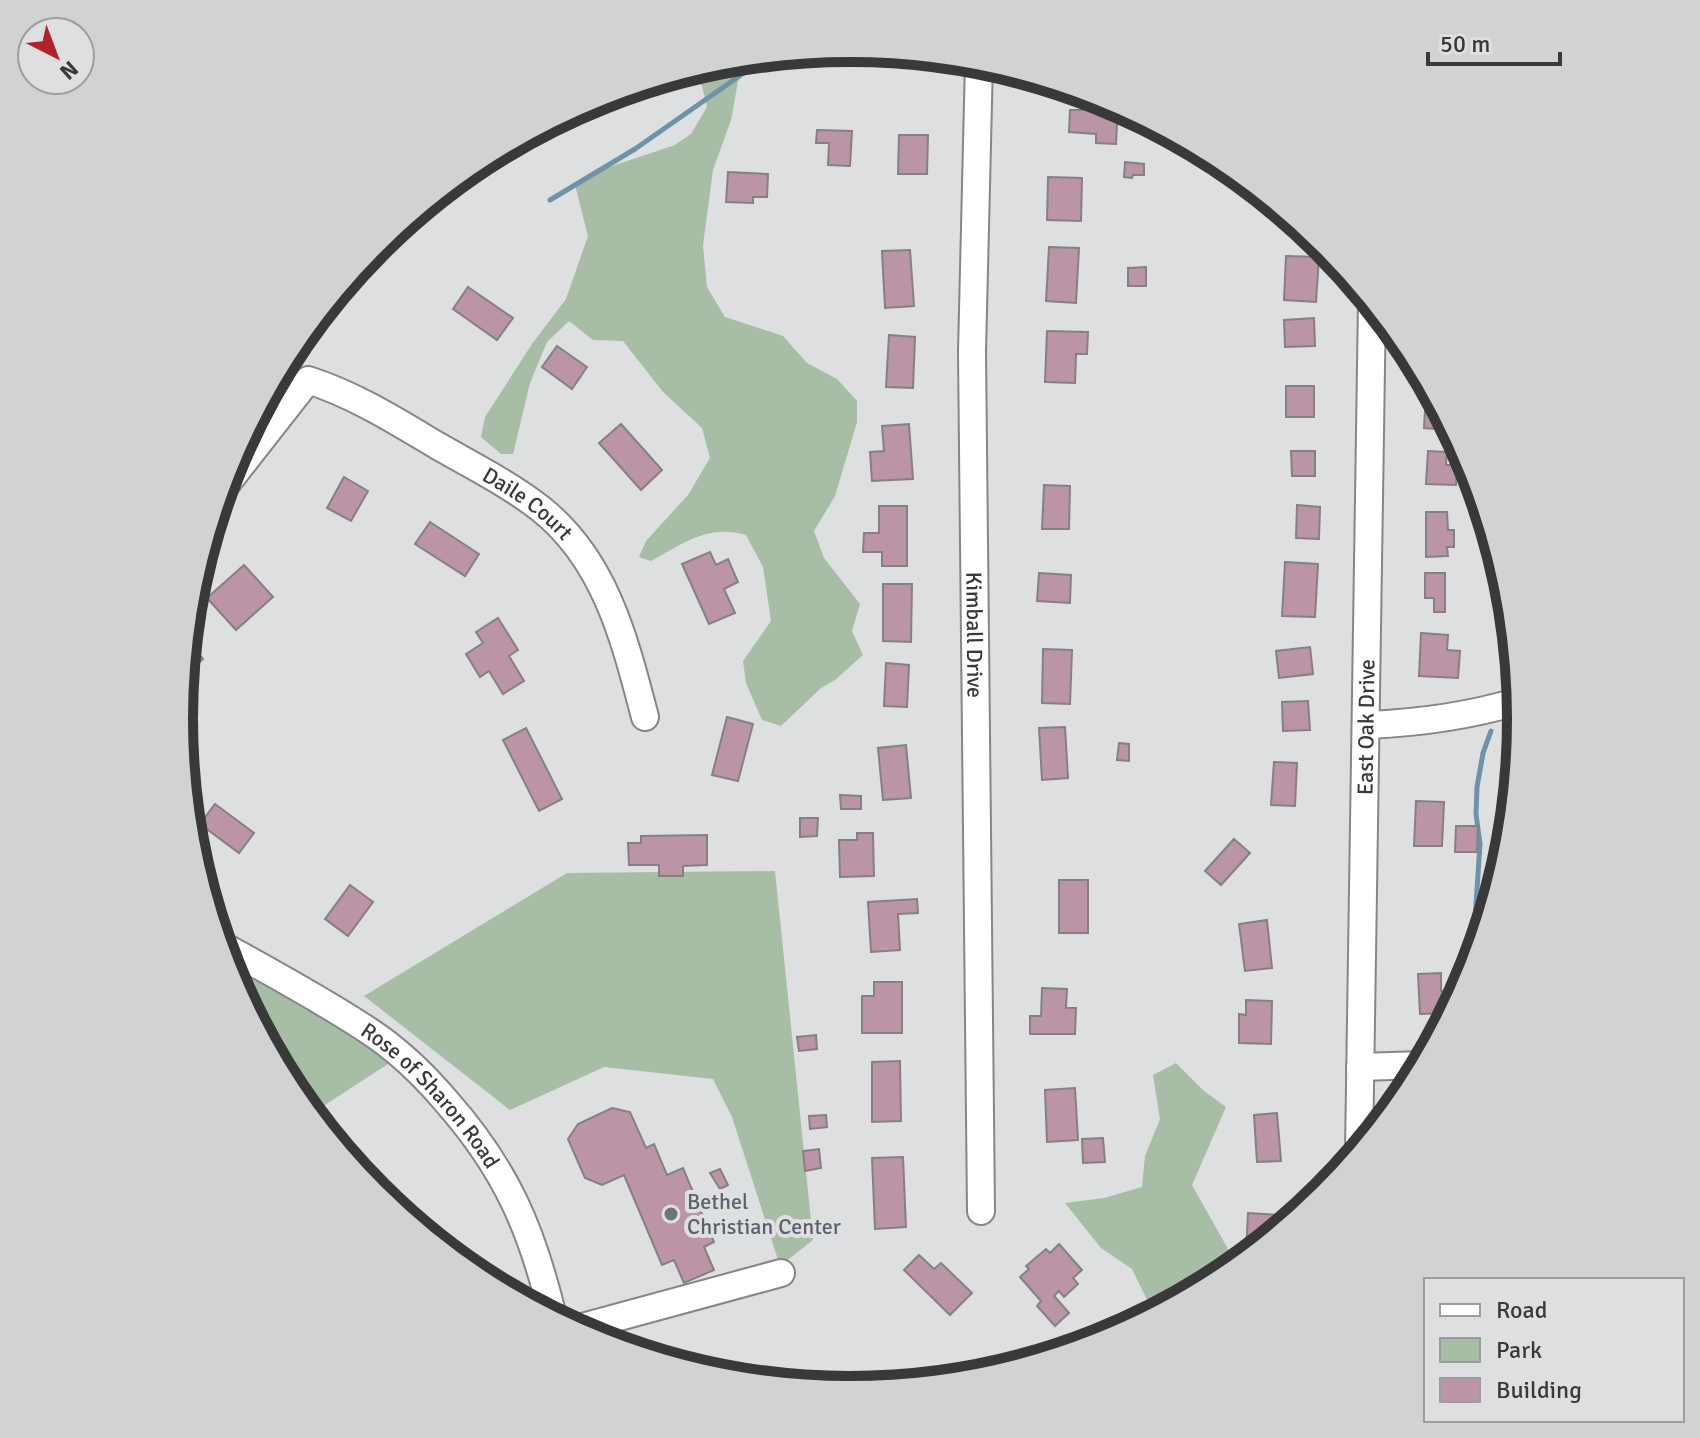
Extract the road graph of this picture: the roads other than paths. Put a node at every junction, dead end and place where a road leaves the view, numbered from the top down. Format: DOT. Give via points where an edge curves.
graph roads {
  1 [pos="979,75"];
  2 [pos="1372,320"];
  3 [pos="248,456"];
  4 [pos="1507,704"];
  5 [pos="645,717"];
  6 [pos="1366,725"];
  7 [pos="237,954"];
  8 [pos="1408,1065"];
  9 [pos="1360,1067"];
  10 [pos="1359,1133"];
  11 [pos="981,1211"];
  12 [pos="781,1273"];
  13 [pos="549,1303"];
  14 [pos="594,1324"];
  1 -- 11 [label="street, Kimball Drive" via="972,352"];
  2 -- 6 [label="street, East Oak Drive"];
  3 -- 5 [label="street, Daile Court" via="308,380 360,400 532,503 563,529 608,594"];
  4 -- 6 [label="street" via="1406,724"];
  6 -- 9 [label="street, East Oak Drive"];
  7 -- 13 [label="street, Rose of Sharon Road" via="369,1031 429,1081 498,1168 525,1223"];
  8 -- 9 [label="street"];
  9 -- 10 [label="street, East Oak Drive"];
  12 -- 14 [label="street"];
}
